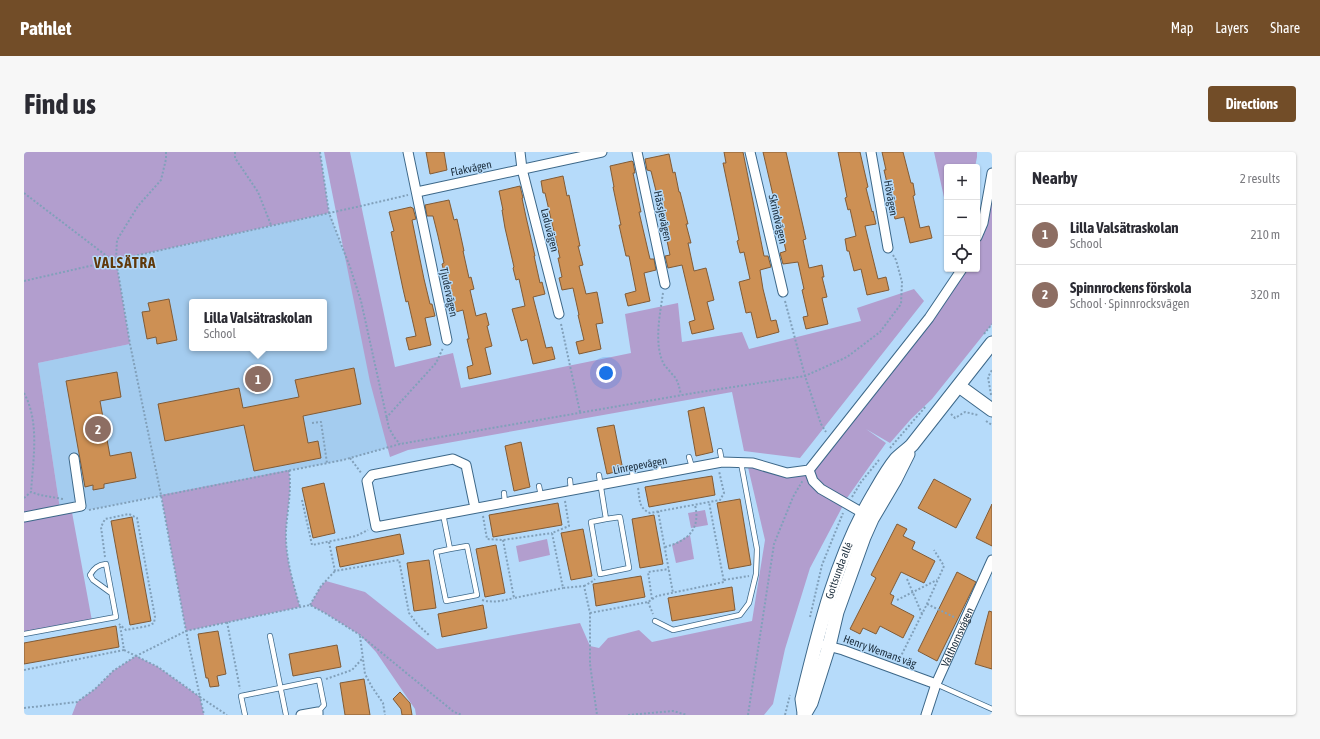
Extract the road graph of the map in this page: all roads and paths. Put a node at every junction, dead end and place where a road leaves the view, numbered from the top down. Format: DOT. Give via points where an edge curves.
graph roads {
  1 [pos="166,152"];
  2 [pos="235,152"];
  3 [pos="320,152"];
  4 [pos="408,152"];
  5 [pos="520,152"];
  6 [pos="602,152"];
  7 [pos="637,152"];
  8 [pos="750,152"];
  9 [pos="871,152"];
  10 [pos="522,169"];
  11 [pos="992,172"];
  12 [pos="417,192"];
  13 [pos="24,193"];
  14 [pos="329,213"];
  15 [pos="271,226"];
  16 [pos="977,236"];
  17 [pos="888,248"];
  18 [pos="114,260"];
  19 [pos="960,272"];
  20 [pos="24,281"];
  21 [pos="665,284"];
  22 [pos="783,292"];
  23 [pos="560,314"];
  24 [pos="447,340"];
  25 [pos="992,343"];
  26 [pos="992,370"];
  27 [pos="805,376"];
  28 [pos="959,386"];
  29 [pos="24,393"];
  30 [pos="680,395"];
  31 [pos="992,396"];
  32 [pos="943,407"];
  33 [pos="992,410"];
  34 [pos="580,412"];
  35 [pos="386,418"];
  36 [pos="312,423"];
  37 [pos="992,425"];
  38 [pos="832,442"];
  39 [pos="400,444"];
  40 [pos="720,451"];
  41 [pos="689,457"];
  42 [pos="74,458"];
  43 [pos="350,458"];
  44 [pos="719,462"];
  45 [pos="327,463"];
  46 [pos="658,463"];
  47 [pos="741,463"];
  48 [pos="692,467"];
  49 [pos="632,469"];
  50 [pos="289,470"];
  51 [pos="809,470"];
  52 [pos="660,474"];
  53 [pos="599,475"];
  54 [pos="635,478"];
  55 [pos="570,480"];
  56 [pos="367,481"];
  57 [pos="600,485"];
  58 [pos="539,486"];
  59 [pos="567,491"];
  60 [pos="31,492"];
  61 [pos="504,493"];
  62 [pos="161,496"];
  63 [pos="541,496"];
  64 [pos="24,498"];
  65 [pos="302,500"];
  66 [pos="709,502"];
  67 [pos="505,503"];
  68 [pos="695,505"];
  69 [pos="81,506"];
  70 [pos="478,508"];
  71 [pos="658,511"];
  72 [pos="443,514"];
  73 [pos="24,516"];
  74 [pos="712,516"];
  75 [pos="867,516"];
  76 [pos="707,517"];
  77 [pos="606,519"];
  78 [pos="376,527"];
  79 [pos="552,533"];
  80 [pos="502,540"];
  81 [pos="329,542"];
  82 [pos="664,547"];
  83 [pos="450,549"];
  84 [pos="934,550"];
  85 [pos="992,560"];
  86 [pos="106,564"];
  87 [pos="669,569"];
  88 [pos="335,571"];
  89 [pos="600,574"];
  90 [pos="756,574"];
  91 [pos="907,579"];
  92 [pos="724,580"];
  93 [pos="938,580"];
  94 [pos="584,586"];
  95 [pos="563,588"];
  96 [pos="912,592"];
  97 [pos="111,593"];
  98 [pos="673,593"];
  99 [pos="477,595"];
  100 [pos="514,598"];
  101 [pos="652,600"];
  102 [pos="897,600"];
  103 [pos="648,602"];
  104 [pos="927,604"];
  105 [pos="310,605"];
  106 [pos="300,607"];
  107 [pos="590,613"];
  108 [pos="922,614"];
  109 [pos="116,617"];
  110 [pos="960,620"];
  111 [pos="656,621"];
  112 [pos="227,622"];
  113 [pos="120,625"];
  114 [pos="186,631"];
  115 [pos="24,634"];
  116 [pos="360,635"];
  117 [pos="270,636"];
  118 [pos="430,636"];
  119 [pos="822,644"];
  120 [pos="124,650"];
  121 [pos="136,656"];
  122 [pos="900,658"];
  123 [pos="362,659"];
  124 [pos="24,670"];
  125 [pos="319,680"];
  126 [pos="936,684"];
  127 [pos="280,688"];
  128 [pos="241,696"];
  129 [pos="200,697"];
  130 [pos="24,708"];
  131 [pos="992,709"];
  132 [pos="318,714"];
  133 [pos="804,714"];
  134 [pos="204,715"];
  135 [pos="227,715"];
  136 [pos="245,715"];
  137 [pos="286,715"];
  138 [pos="302,715"];
  139 [pos="385,715"];
  140 [pos="462,715"];
  141 [pos="598,715"];
  142 [pos="628,715"];
  143 [pos="687,715"];
  144 [pos="748,715"];
  145 [pos="926,715"];
  1 -- 18 [label="path" via="161,180 138,206 117,240"];
  2 -- 15 [label="path" via="235,158 258,192"];
  3 -- 14 [label="path"];
  4 -- 12 [label="street, Tjudervägen"];
  5 -- 10 [label="street, Laduvägen"];
  6 -- 10 [label="street, Flakvägen"];
  7 -- 21 [label="street, Hässjevägen"];
  8 -- 22 [label="street, Skrindvägen"];
  9 -- 17 [label="street, Hövägen"];
  10 -- 12 [label="street, Flakvägen"];
  10 -- 23 [label="street, Laduvägen"];
  11 -- 16 [label="street" via="983,223"];
  12 -- 14 [label="path"];
  12 -- 24 [label="street, Tjudervägen"];
  13 -- 18 [label="path"];
  14 -- 15 [label="path"];
  14 -- 35 [label="path" via="361,302"];
  15 -- 18 [label="path"];
  17 -- 27 [label="path" via="896,260 902,282 901,304 880,332 847,357"];
  18 -- 20 [label="path"];
  18 -- 62 [label="path"];
  19 -- 38 [label="street" via="929,318"];
  21 -- 30 [label="path" via="659,317 659,354 665,367 678,383"];
  22 -- 27 [label="path"];
  23 -- 34 [label="path"];
  24 -- 35 [label="path" via="436,363"];
  25 -- 28 [label="street, Gottsunda allé"];
  26 -- 31 [label="path" via="988,377"];
  27 -- 30 [label="path"];
  27 -- 38 [label="path" via="821,424"];
  28 -- 32 [label="street, Gottsunda allé"];
  28 -- 33 [label="street"];
  29 -- 60 [label="path" via="35,435"];
  30 -- 34 [label="path"];
  32 -- 37 [label="path" via="955,418 965,412 978,415"];
  32 -- 75 [label="street, Gottsunda allé" via="884,476"];
  34 -- 39 [label="path"];
  35 -- 39 [label="path" via="389,428"];
  36 -- 45 [label="path" via="321,422"];
  38 -- 51 [label="street"];
  39 -- 43 [label="path"];
  40 -- 44 [label="lane"];
  41 -- 48 [label="lane"];
  42 -- 69 [label="street"];
  43 -- 45 [label="path"];
  43 -- 56 [label="path"];
  44 -- 47 [label="street, Linrepevägen"];
  44 -- 48 [label="street, Linrepevägen"];
  44 -- 66 [label="path" via="724,493 720,500"];
  45 -- 50 [label="path"];
  46 -- 52 [label="lane"];
  47 -- 51 [label="street, Linrepevägen" via="753,463 787,473"];
  47 -- 90 [label="lane" via="757,548"];
  48 -- 52 [label="street, Linrepevägen"];
  49 -- 54 [label="lane"];
  50 -- 62 [label="path"];
  50 -- 106 [label="path" via="291,494 286,532 288,556"];
  51 -- 75 [label="street" via="821,489"];
  51 -- 144 [label="path" via="793,497 774,544"];
  52 -- 54 [label="street, Linrepevägen"];
  53 -- 57 [label="lane"];
  54 -- 57 [label="street, Linrepevägen"];
  54 -- 71 [label="path" via="641,507 650,513"];
  55 -- 59 [label="lane"];
  56 -- 70 [label="street" via="372,475 453,459 466,465"];
  56 -- 78 [label="street"];
  57 -- 59 [label="street, Linrepevägen"];
  57 -- 77 [label="lane"];
  58 -- 63 [label="lane"];
  59 -- 63 [label="street, Linrepevägen"];
  59 -- 79 [label="path" via="569,526"];
  60 -- 64 [label="path"];
  60 -- 69 [label="path"];
  61 -- 67 [label="lane"];
  62 -- 69 [label="path" via="88,510"];
  62 -- 114 [label="path"];
  63 -- 67 [label="street, Linrepevägen"];
  65 -- 81 [label="path" via="312,545"];
  66 -- 68 [label="path"];
  66 -- 74 [label="path"];
  67 -- 70 [label="street, Linrepevägen"];
  68 -- 71 [label="path"];
  68 -- 82 [label="path" via="695,527 690,535"];
  69 -- 73 [label="street"];
  70 -- 72 [label="street, Linrepevägen"];
  70 -- 80 [label="path" via="487,539"];
  71 -- 82 [label="path"];
  72 -- 78 [label="street, Linrepevägen"];
  72 -- 83 [label="lane"];
  74 -- 76 [label="path"];
  74 -- 92 [label="path"];
  75 -- 119 [label="street, Gottsunda allé" via="837,612"];
  77 -- 89 [label="lane" via="591,522"];
  77 -- 89 [label="lane" via="620,517 629,568"];
  78 -- 81 [label="path" via="356,536"];
  79 -- 80 [label="path"];
  79 -- 95 [label="path"];
  80 -- 100 [label="path"];
  81 -- 88 [label="path"];
  82 -- 87 [label="path"];
  83 -- 99 [label="lane" via="467,546"];
  83 -- 99 [label="lane" via="436,552 446,601"];
  84 -- 93 [label="path" via="944,566"];
  85 -- 126 [label="street, Valthornsvägen"];
  86 -- 97 [label="lane"];
  86 -- 97 [label="lane" via="98,565 90,575"];
  86 -- 113 [label="path" via="101,527 105,519 129,514 137,518 155,617 154,623 148,626 126,630"];
  87 -- 98 [label="path"];
  87 -- 101 [label="path" via="648,572"];
  88 -- 105 [label="path" via="321,586"];
  88 -- 118 [label="path" via="399,560 409,612 418,626"];
  89 -- 94 [label="path"];
  90 -- 92 [label="path"];
  90 -- 111 [label="lane" via="749,603 740,615 673,630"];
  91 -- 96 [label="path"];
  92 -- 98 [label="path"];
  93 -- 96 [label="path"];
  93 -- 104 [label="path"];
  94 -- 95 [label="path"];
  94 -- 107 [label="path"];
  95 -- 100 [label="path"];
  96 -- 102 [label="path"];
  96 -- 108 [label="path"];
  97 -- 109 [label="lane"];
  98 -- 101 [label="path" via="657,596"];
  99 -- 100 [label="path" via="481,600 489,602"];
  101 -- 103 [label="path"];
  103 -- 107 [label="path"];
  103 -- 111 [label="path"];
  104 -- 108 [label="path"];
  104 -- 110 [label="path"];
  105 -- 106 [label="path"];
  105 -- 116 [label="path"];
  106 -- 112 [label="path"];
  107 -- 141 [label="path" via="590,664"];
  108 -- 122 [label="path"];
  109 -- 113 [label="path"];
  109 -- 115 [label="lane"];
  112 -- 114 [label="path"];
  112 -- 128 [label="path"];
  113 -- 120 [label="path"];
  114 -- 121 [label="path"];
  114 -- 129 [label="path"];
  116 -- 123 [label="path"];
  116 -- 140 [label="path" via="454,712"];
  117 -- 127 [label="lane"];
  119 -- 126 [label="street, Henry Wemans väg"];
  119 -- 133 [label="street, Gottsunda allé" via="811,703"];
  120 -- 121 [label="path"];
  120 -- 124 [label="path"];
  121 -- 129 [label="path" via="158,667"];
  121 -- 130 [label="path" via="113,671 96,689 77,702"];
  123 -- 125 [label="path" via="352,670"];
  123 -- 139 [label="path" via="365,674 382,703"];
  125 -- 127 [label="lane"];
  125 -- 132 [label="lane" via="324,705"];
  126 -- 131 [label="lane"];
  126 -- 145 [label="street, Valthornsvägen"];
  127 -- 128 [label="lane"];
  127 -- 137 [label="lane"];
  128 -- 136 [label="lane"];
  129 -- 134 [label="path"];
  129 -- 135 [label="path"];
  132 -- 138 [label="street"];
  142 -- 143 [label="path" via="673,711"];
}
